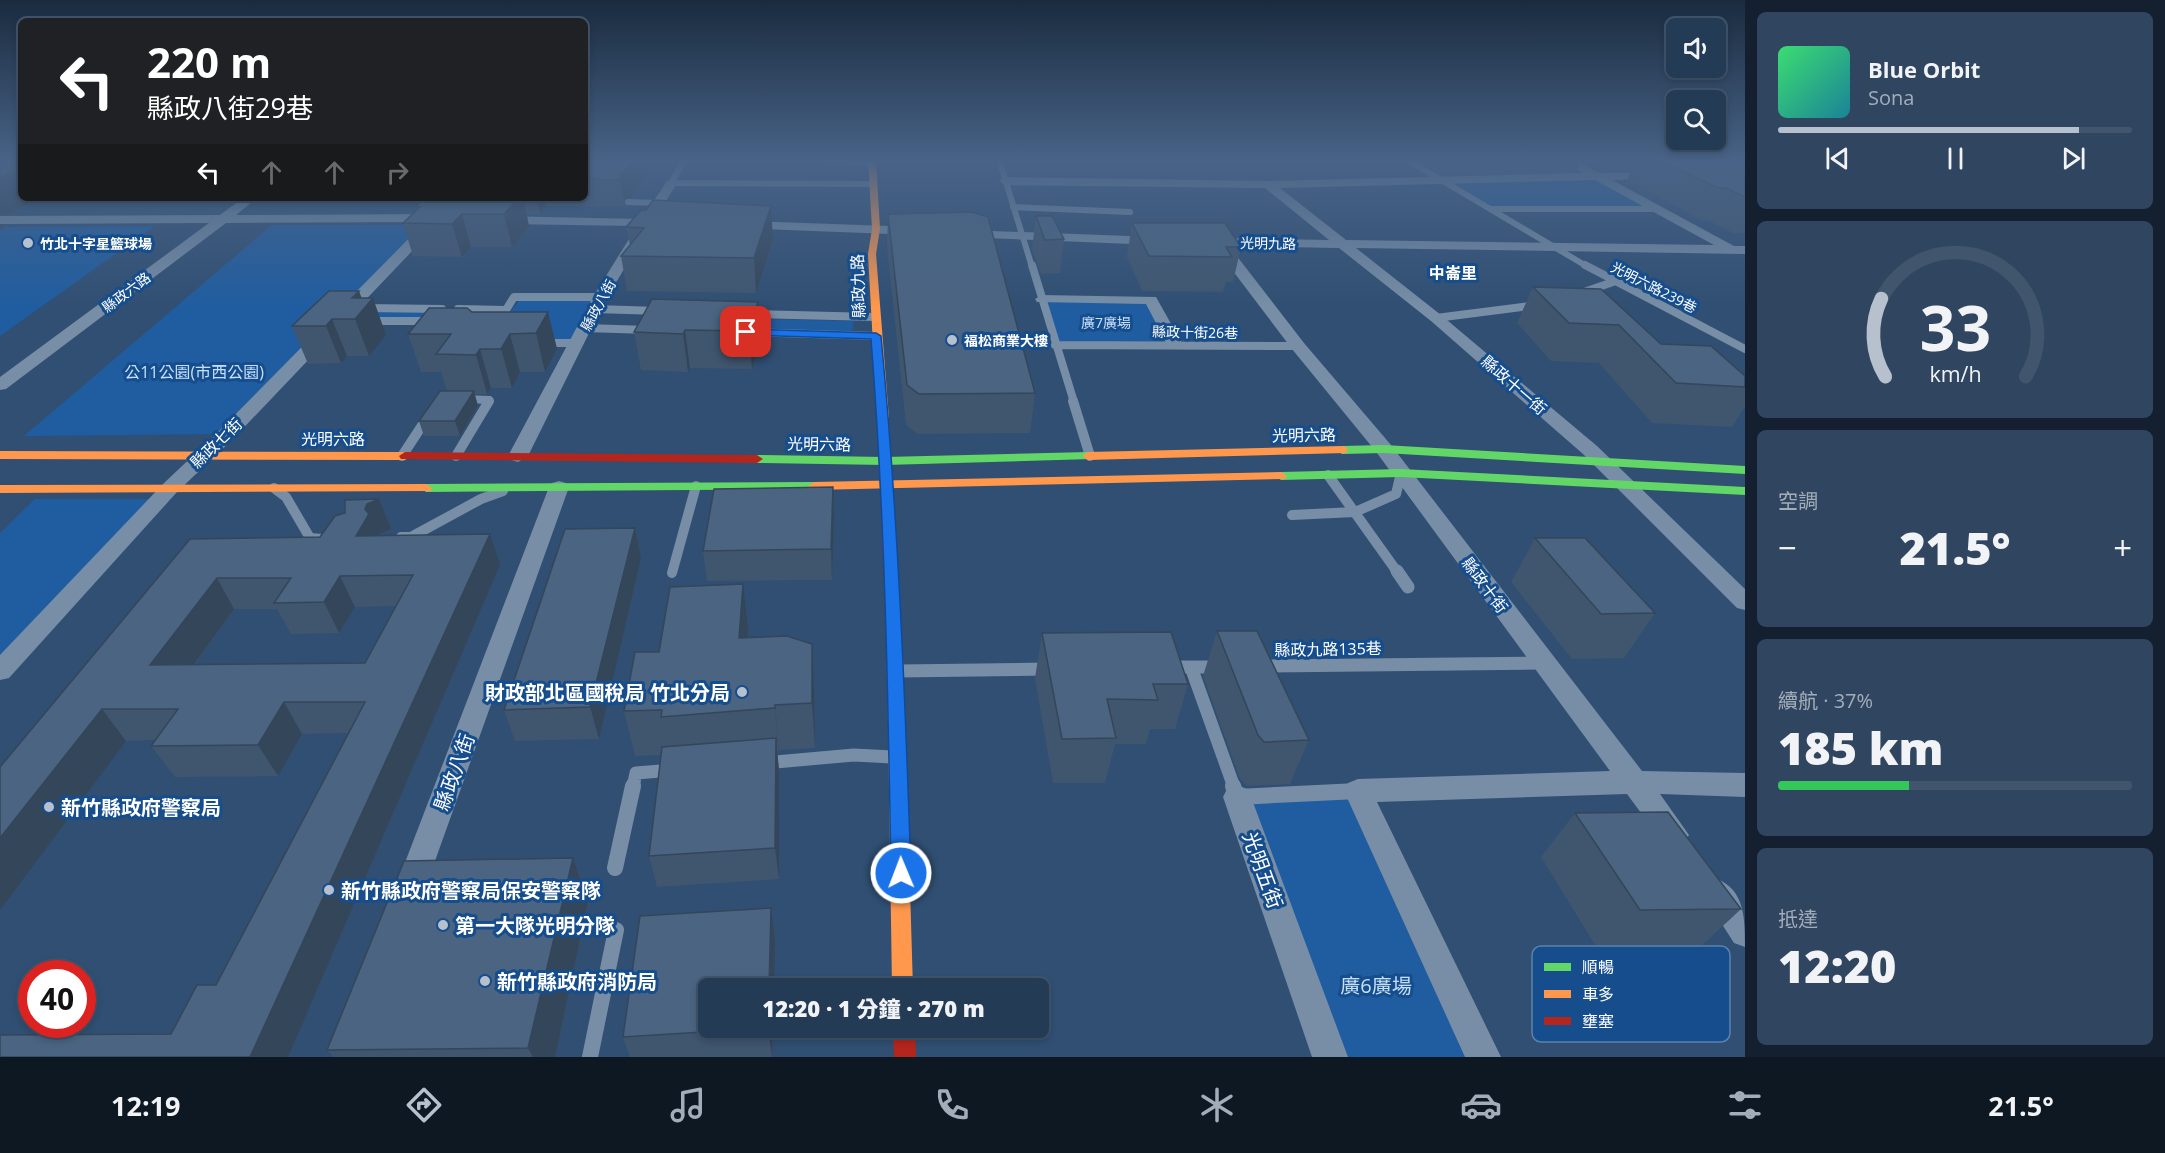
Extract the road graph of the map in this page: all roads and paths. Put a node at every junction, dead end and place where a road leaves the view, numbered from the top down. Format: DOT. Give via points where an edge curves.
graph roads {
  1 [pos="238,208"];
  2 [pos="657,208"];
  3 [pos="875,208"];
  4 [pos="1013,208"];
  5 [pos="1044,208"];
  6 [pos="1298,208"];
  7 [pos="1602,208"];
  8 [pos="1656,208"];
  9 [pos="1491,209"];
  10 [pos="1130,212"];
  11 [pos="224,219"];
  12 [pos="493,220"];
  13 [pos="3,222"];
  14 [pos="648,223"];
  15 [pos="671,224"];
  16 [pos="729,225"];
  17 [pos="876,229"];
  18 [pos="927,232"];
  19 [pos="948,233"];
  20 [pos="1021,237"];
  21 [pos="1172,241"];
  22 [pos="1196,242"];
  23 [pos="1219,242"];
  24 [pos="1345,244"];
  25 [pos="1552,247"];
  26 [pos="1741,252"];
  27 [pos="1613,282"];
  28 [pos="1570,297"];
  29 [pos="1042,299"];
  30 [pos="597,303"];
  31 [pos="1549,304"];
  32 [pos="664,311"];
  33 [pos="734,313"];
  34 [pos="875,317"];
  35 [pos="348,318"];
  36 [pos="1436,318"];
  37 [pos="440,321"];
  38 [pos="585,328"];
  39 [pos="654,330"];
  40 [pos="735,332"];
  41 [pos="876,336"];
  42 [pos="530,343"];
  43 [pos="577,343"];
  44 [pos="1055,345"];
  45 [pos="1175,345"];
  46 [pos="1298,346"];
  47 [pos="1745,349"];
  48 [pos="0,385"];
  49 [pos="450,399"];
  50 [pos="434,408"];
  51 [pos="1384,449"];
  52 [pos="0,455"];
  53 [pos="205,455"];
  54 [pos="402,456"];
  55 [pos="456,456"];
  56 [pos="518,456"];
  57 [pos="1090,456"];
  58 [pos="885,461"];
  59 [pos="1601,461"];
  60 [pos="1745,470"];
  61 [pos="1401,473"];
  62 [pos="1328,475"];
  63 [pos="1626,484"];
  64 [pos="696,486"];
  65 [pos="886,486"];
  66 [pos="512,487"];
  67 [pos="559,487"];
  68 [pos="170,488"];
  69 [pos="274,488"];
  70 [pos="0,489"];
  71 [pos="1745,491"];
  72 [pos="1355,512"];
  73 [pos="1292,515"];
  74 [pos="385,538"];
  75 [pos="331,539"];
  76 [pos="672,573"];
  77 [pos="1408,587"];
  78 [pos="1745,603"];
  79 [pos="1543,663"];
  80 [pos="1156,667"];
  81 [pos="1191,667"];
  82 [pos="1060,669"];
  83 [pos="0,671"];
  84 [pos="896,672"];
  85 [pos="898,757"];
  86 [pos="752,764"];
  87 [pos="682,769"];
  88 [pos="1635,782"];
  89 [pos="1745,785"];
  90 [pos="1358,791"];
  91 [pos="1237,797"];
  92 [pos="615,868"];
  93 [pos="403,908"];
  94 [pos="616,930"];
  95 [pos="1745,932"];
  96 [pos="903,978"];
  97 [pos="904,1038"];
  98 [pos="590,1057"];
  99 [pos="905,1057"];
  100 [pos="1330,1057"];
  101 [pos="1483,1057"];
  1 -- 11 [label="street, 縣政六路"];
  2 -- 14 [label="street, 縣政八街"];
  3 -- 17 [label="main road, 縣政九路"];
  4 -- 20 [label="lane"];
  5 -- 10 [label="lane"];
  6 -- 24 [label="street, 縣政十一街"];
  7 -- 9 [label="lane"];
  8 -- 26 [label="street"];
  9 -- 25 [label="lane, 光明六路239巷"];
  11 -- 13 [label="street"];
  11 -- 35 [label="street, 縣政七街" via="440,218"];
  11 -- 48 [label="street, 縣政六路"];
  12 -- 14 [label="street"];
  14 -- 15 [label="street"];
  14 -- 30 [label="street, 縣政八街"];
  16 -- 17 [label="street"];
  17 -- 18 [label="street"];
  17 -- 34 [label="main road, 縣政九路" via="872,254"];
  19 -- 20 [label="street"];
  20 -- 21 [label="street"];
  20 -- 29 [label="lane"];
  22 -- 23 [label="street, 光明九路"];
  23 -- 24 [label="street, 光明九路"];
  23 -- 46 [label="street, 縣政十街"];
  24 -- 25 [label="street, 光明九路"];
  24 -- 36 [label="street, 縣政十一街"];
  25 -- 26 [label="street, 光明九路"];
  25 -- 27 [label="lane, 光明六路239巷"];
  27 -- 28 [label="lane"];
  27 -- 47 [label="lane, 光明六路239巷"];
  29 -- 44 [label="lane"];
  29 -- 45 [label="street" via="1151,300"];
  30 -- 32 [label="lane"];
  30 -- 35 [label="lane" via="514,297 506,310"];
  30 -- 38 [label="street, 縣政八街"];
  31 -- 36 [label="lane"];
  33 -- 34 [label="lane"];
  34 -- 41 [label="main road, 縣政九路"];
  35 -- 37 [label="lane"];
  35 -- 53 [label="street, 縣政七街"];
  36 -- 59 [label="street, 縣政十一街"];
  38 -- 39 [label="lane"];
  38 -- 43 [label="street, 縣政八街"];
  40 -- 41 [label="lane"];
  41 -- 58 [label="main road, 縣政九路"];
  42 -- 43 [label="lane"];
  43 -- 56 [label="street, 縣政八街"];
  44 -- 45 [label="lane, 縣政十街26巷"];
  44 -- 57 [label="lane"];
  45 -- 46 [label="lane, 縣政十街26巷"];
  46 -- 51 [label="street, 縣政十街"];
  49 -- 55 [label="lane" via="489,400"];
  50 -- 54 [label="lane"];
  51 -- 57 [label="main road, 光明六路"];
  51 -- 59 [label="main road, 光明六路"];
  51 -- 61 [label="street, 縣政十街"];
  52 -- 53 [label="main road, 光明六路"];
  53 -- 54 [label="main road, 光明六路"];
  53 -- 68 [label="street, 縣政七街"];
  54 -- 55 [label="main road, 光明六路"];
  55 -- 56 [label="main road, 光明六路"];
  56 -- 58 [label="main road, 光明六路"];
  57 -- 58 [label="main road, 光明六路"];
  58 -- 65 [label="main road, 縣政九路"];
  59 -- 60 [label="main road, 光明六路"];
  59 -- 63 [label="street, 縣政十一街"];
  61 -- 62 [label="main road"];
  61 -- 63 [label="main road"];
  61 -- 72 [label="lane" via="1396,494"];
  61 -- 79 [label="street, 縣政十街"];
  62 -- 65 [label="main road"];
  62 -- 72 [label="lane"];
  63 -- 71 [label="main road"];
  63 -- 78 [label="street, 縣政十一街"];
  64 -- 65 [label="main road"];
  64 -- 67 [label="main road"];
  64 -- 76 [label="lane"];
  65 -- 84 [label="main road, 縣政九路"];
  66 -- 67 [label="main road"];
  66 -- 69 [label="main road"];
  66 -- 74 [label="lane" via="411,537"];
  67 -- 93 [label="street, 縣政八街"];
  68 -- 69 [label="main road"];
  68 -- 70 [label="main road"];
  68 -- 83 [label="street, 縣政七街"];
  69 -- 75 [label="lane" via="286,497 310,538"];
  72 -- 73 [label="lane"];
  72 -- 77 [label="lane"];
  79 -- 81 [label="lane, 縣政九路135巷"];
  79 -- 88 [label="street, 縣政十街"];
  80 -- 81 [label="lane, 縣政九路135巷"];
  81 -- 91 [label="lane"];
  82 -- 84 [label="lane"];
  84 -- 85 [label="main road, 縣政九路"];
  85 -- 86 [label="lane" via="855,755"];
  85 -- 96 [label="main road, 縣政九路"];
  87 -- 92 [label="lane" via="636,773"];
  88 -- 89 [label="street"];
  88 -- 90 [label="street"];
  88 -- 95 [label="street, 縣政十街"];
  90 -- 91 [label="lane"];
  90 -- 101 [label="street"];
  91 -- 100 [label="street, 光明五街"];
  94 -- 98 [label="lane"];
  97 -- 99 [label="main road"];
}
